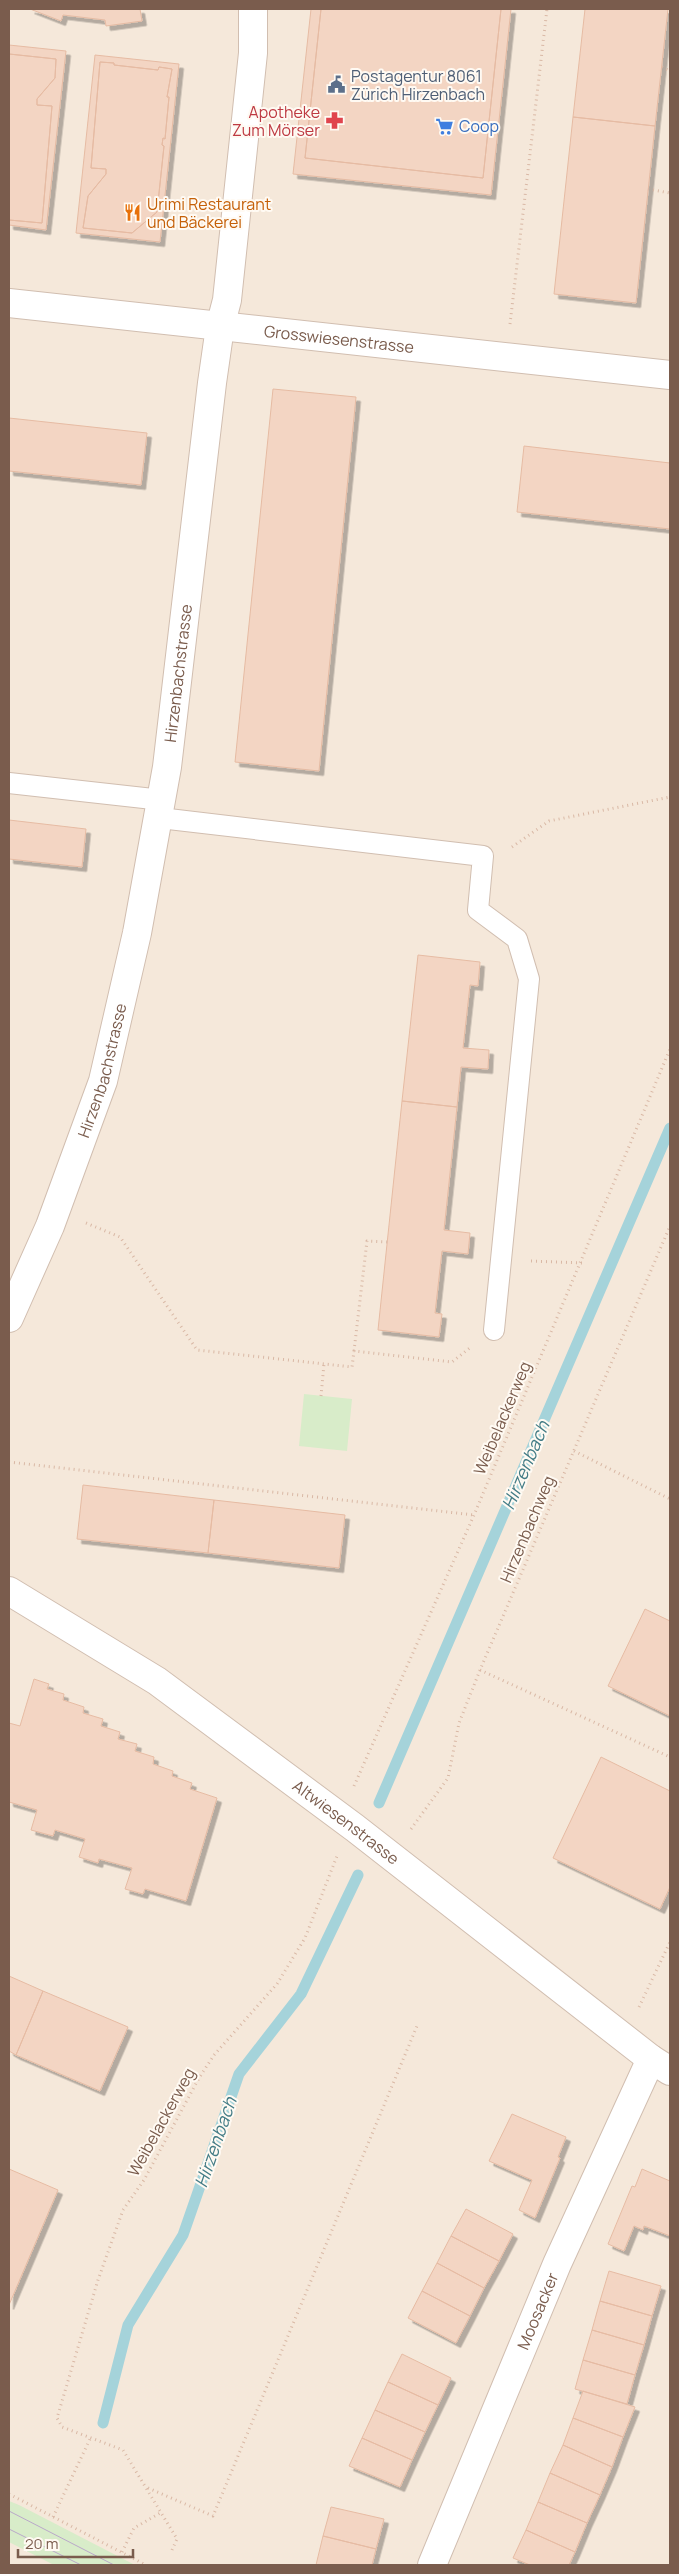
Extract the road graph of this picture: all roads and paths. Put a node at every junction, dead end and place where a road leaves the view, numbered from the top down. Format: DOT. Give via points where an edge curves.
graph roads {
  1 [pos="253,9"];
  2 [pos="547,9"];
  3 [pos="662,67"];
  4 [pos="670,71"];
  5 [pos="648,188"];
  6 [pos="670,193"];
  7 [pos="9,303"];
  8 [pos="220,327"];
  9 [pos="509,330"];
  10 [pos="670,375"];
  11 [pos="9,783"];
  12 [pos="670,797"];
  13 [pos="161,809"];
  14 [pos="482,856"];
  15 [pos="670,1049"];
  16 [pos="81,1221"];
  17 [pos="670,1226"];
  18 [pos="388,1242"];
  19 [pos="501,1260"];
  20 [pos="582,1263"];
  21 [pos="9,1318"];
  22 [pos="494,1330"];
  23 [pos="354,1351"];
  24 [pos="324,1364"];
  25 [pos="321,1396"];
  26 [pos="574,1451"];
  27 [pos="9,1462"];
  28 [pos="670,1499"];
  29 [pos="474,1515"];
  30 [pos="9,1591"];
  31 [pos="480,1670"];
  32 [pos="670,1756"];
  33 [pos="350,1793"];
  34 [pos="354,1828"];
  35 [pos="409,1831"];
  36 [pos="670,1942"];
  37 [pos="638,2009"];
  38 [pos="417,2026"];
  39 [pos="661,2065"];
  40 [pos="90,2439"];
  41 [pos="148,2488"];
  42 [pos="9,2494"];
  43 [pos="162,2512"];
  44 [pos="53,2517"];
  45 [pos="172,2550"];
  46 [pos="122,2552"];
  47 [pos="146,2565"];
  48 [pos="432,2565"];
  1 -- 8 [label="street, Hirzenbachstrasse" via="253,53 228,300"];
  2 -- 9 [label="path"];
  3 -- 4 [label="path"];
  5 -- 6 [label="path"];
  7 -- 8 [label="street, Grosswiesenstrasse"];
  8 -- 10 [label="street, Grosswiesenstrasse"];
  8 -- 13 [label="street, Hirzenbachstrasse"];
  11 -- 13 [label="lane"];
  12 -- 14 [label="path" via="549,821 510,849"];
  13 -- 14 [label="lane"];
  13 -- 21 [label="street, Hirzenbachstrasse" via="137,934 103,1081 50,1226"];
  14 -- 19 [label="lane" via="478,910 517,939 529,979"];
  15 -- 20 [label="path, Weibelackerweg"];
  16 -- 24 [label="path" via="120,1237 196,1350"];
  17 -- 26 [label="path, Hirzenbachweg"];
  18 -- 23 [label="path" via="367,1240"];
  19 -- 20 [label="path"];
  19 -- 22 [label="lane"];
  20 -- 29 [label="path, Weibelackerweg"];
  22 -- 23 [label="path" via="452,1362"];
  23 -- 24 [label="path" via="352,1368"];
  24 -- 25 [label="path"];
  26 -- 28 [label="path"];
  26 -- 31 [label="path, Hirzenbachweg"];
  27 -- 29 [label="path"];
  29 -- 33 [label="path, Weibelackerweg"];
  30 -- 34 [label="street, Altwiesenstrasse" via="157,1681"];
  31 -- 32 [label="path"];
  31 -- 35 [label="path, Hirzenbachweg" via="459,1723 448,1778"];
  34 -- 39 [label="street, Altwiesenstrasse"];
  34 -- 40 [label="path, Weibelackerweg" via="338,1853 304,1938 277,1984 214,2055 144,2180 123,2210 98,2280 57,2418 62,2427"];
  36 -- 37 [label="path"];
  38 -- 41 [label="path" via="213,2516"];
  39 -- 48 [label="street, Moosacker" via="557,2264"];
  40 -- 41 [label="path, Weibelackerweg" via="123,2450"];
  40 -- 44 [label="path"];
  41 -- 43 [label="path, Weibelackerweg"];
  42 -- 44 [label="path"];
  43 -- 45 [label="path, Weibelackerweg" via="176,2539"];
  43 -- 46 [label="path" via="134,2528"];
  44 -- 46 [label="path"];
  46 -- 47 [label="path"];
}
